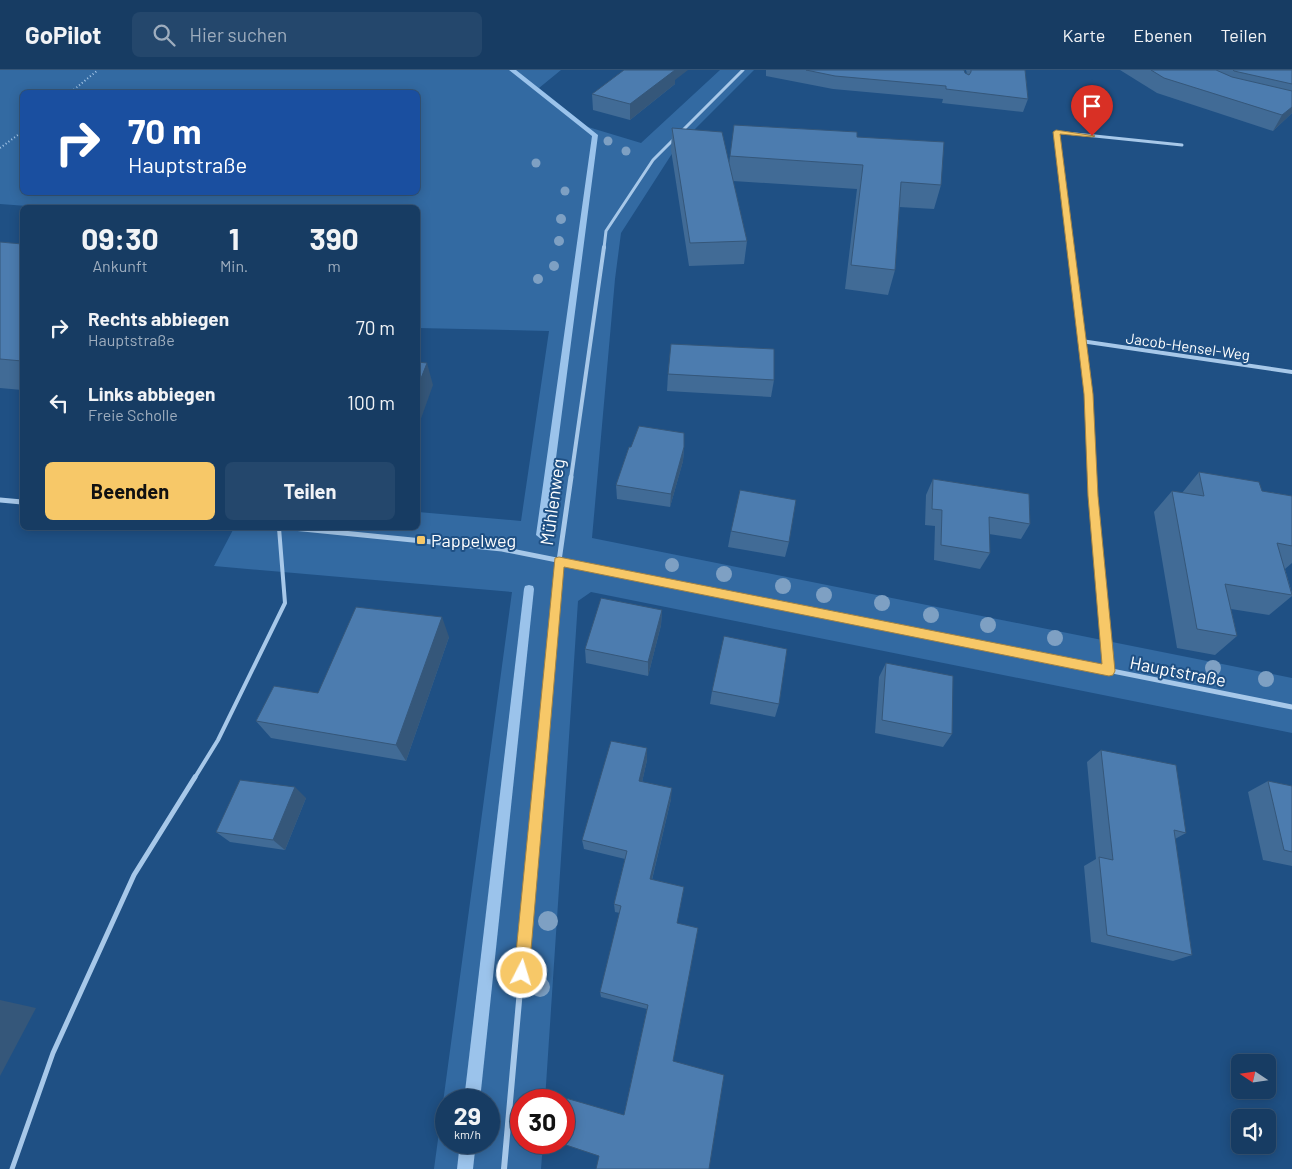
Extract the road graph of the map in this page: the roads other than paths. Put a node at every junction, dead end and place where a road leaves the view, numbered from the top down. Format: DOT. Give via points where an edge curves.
graph roads {
  1 [pos="743,70"];
  2 [pos="1182,145"];
  3 [pos="1081,341"];
  4 [pos="1292,372"];
  5 [pos="0,500"];
  6 [pos="20,502"];
  7 [pos="278,530"];
  8 [pos="313,530"];
  9 [pos="559,561"];
  10 [pos="1109,671"];
  11 [pos="1292,707"];
  12 [pos="12,1169"];
  13 [pos="504,1169"];
  1 -- 9 [label="street, Mühlenweg" via="653,160 606,231"];
  2 -- 3 [label="street" via="1056,132"];
  3 -- 4 [label="street, Jacob-Hensel-Weg"];
  3 -- 10 [label="street" via="1089,394 1093,496"];
  5 -- 6 [label="street"];
  7 -- 12 [label="lane" via="285,603 218,740 134,875 53,1053"];
  8 -- 9 [label="street" via="502,549"];
  9 -- 10 [label="street, Hauptstraße"];
  9 -- 13 [label="street, Mühlenweg"];
  10 -- 11 [label="street, Hauptstraße"];
}
